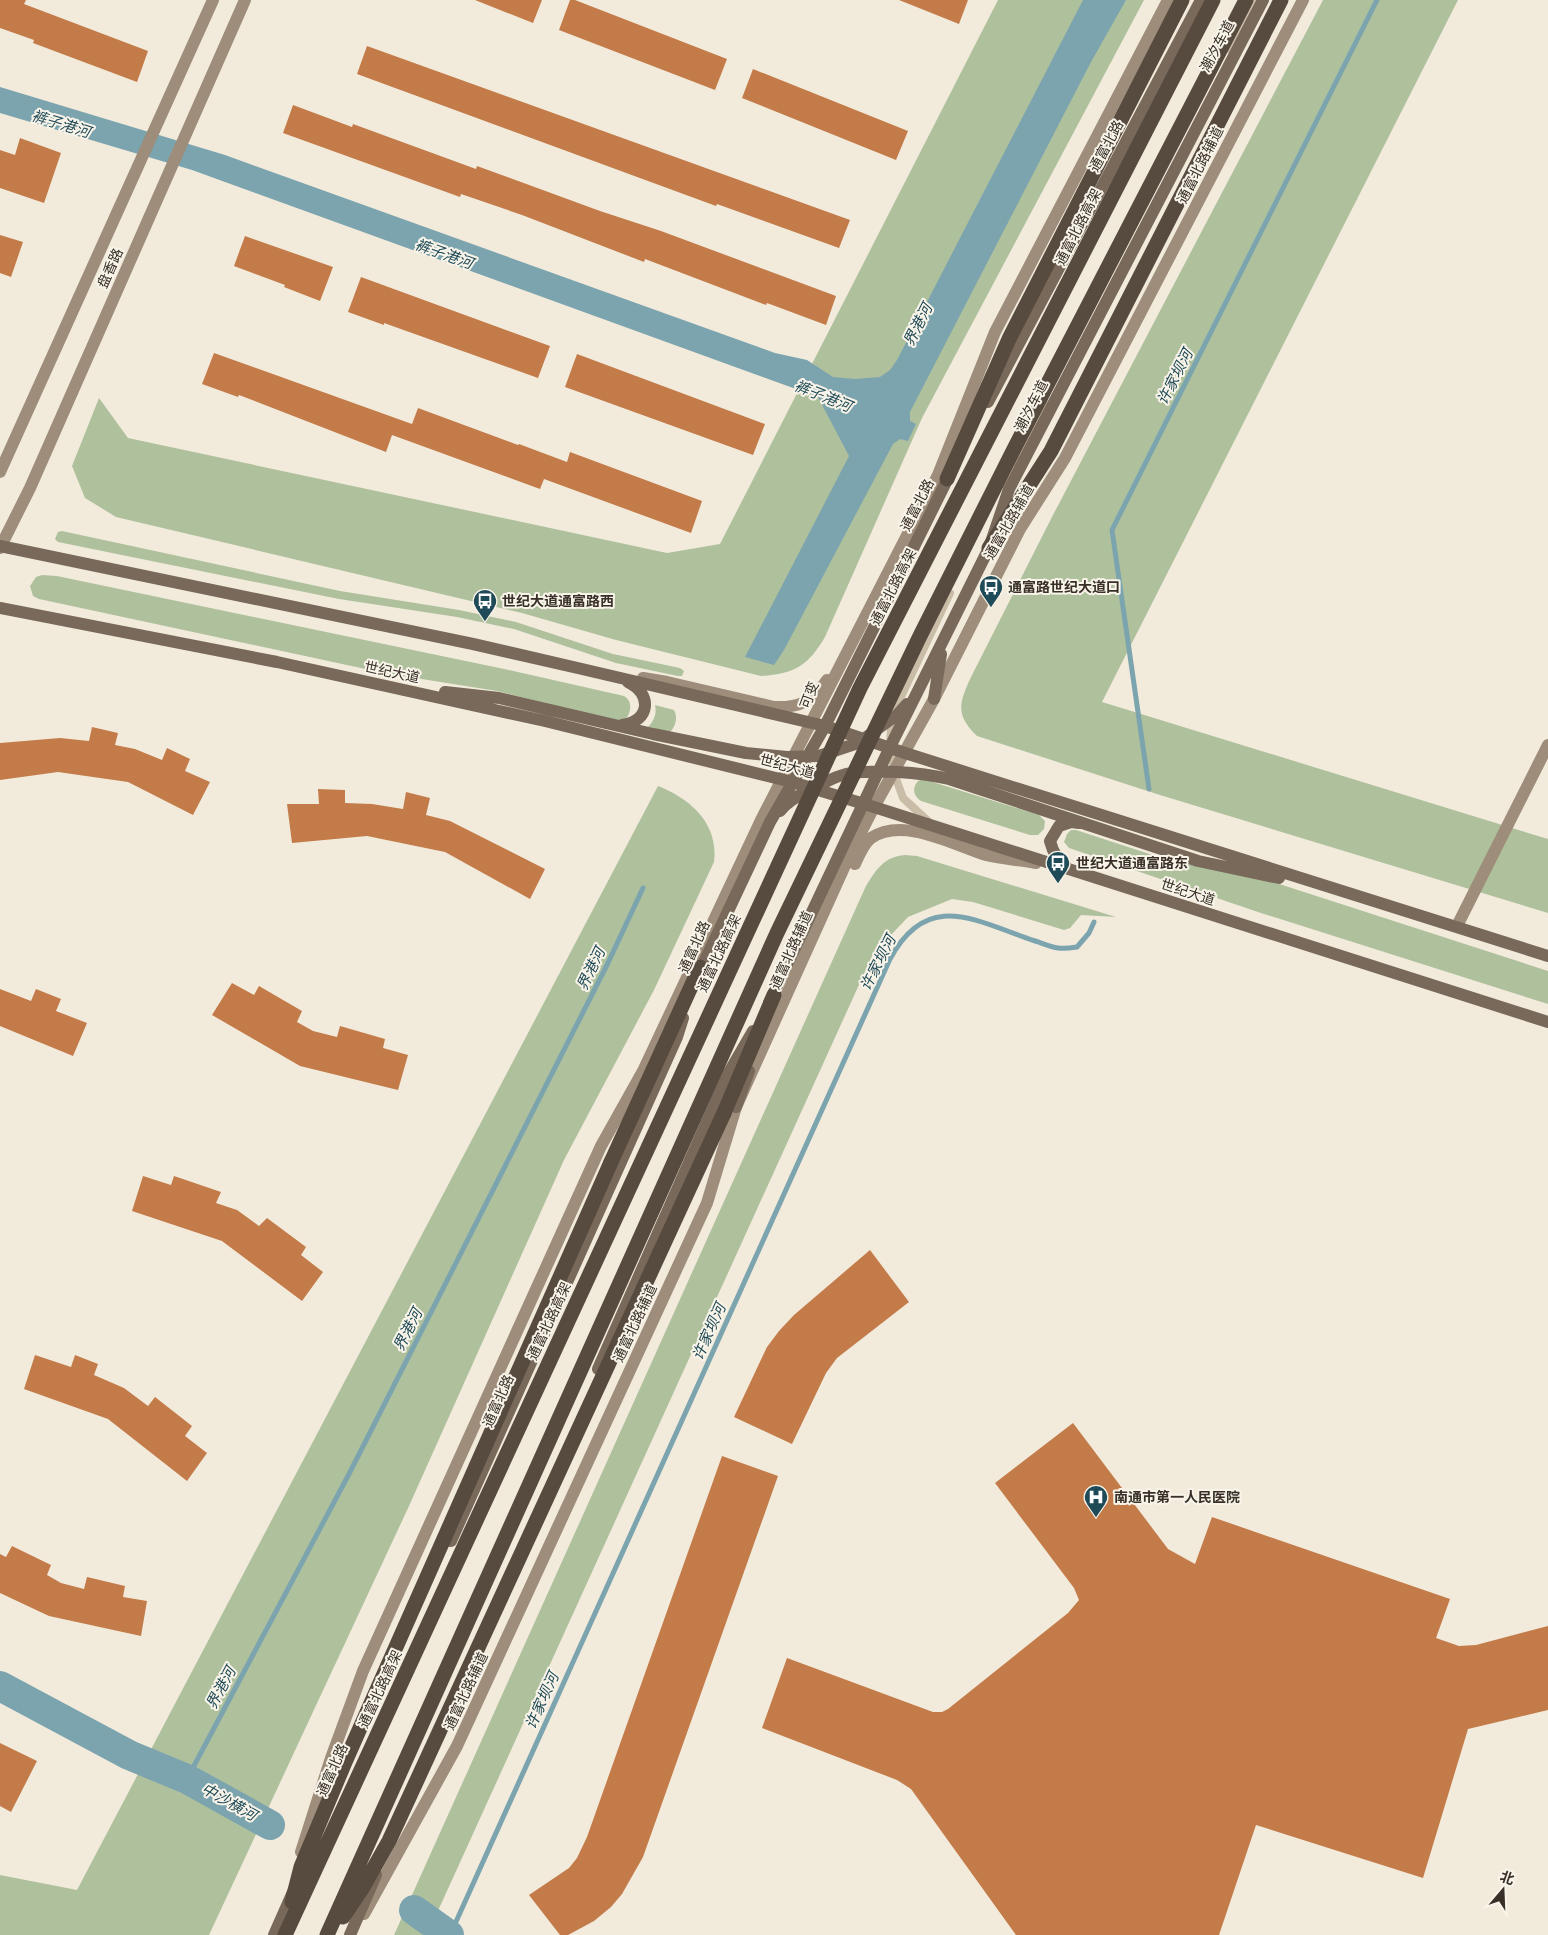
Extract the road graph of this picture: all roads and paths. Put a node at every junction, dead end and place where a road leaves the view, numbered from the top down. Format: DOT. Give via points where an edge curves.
graph roads {
  1 [pos="213,0"];
  2 [pos="245,0"];
  3 [pos="1168,0"];
  4 [pos="1182,0"];
  5 [pos="1201,0"];
  6 [pos="1213,0"];
  7 [pos="1246,0"];
  8 [pos="1255,0"];
  9 [pos="1263,0"];
  10 [pos="1281,0"];
  11 [pos="1303,0"];
  12 [pos="0,472"];
  13 [pos="947,479"];
  14 [pos="908,534"];
  15 [pos="0,547"];
  16 [pos="989,548"];
  17 [pos="0,608"];
  18 [pos="946,633"];
  19 [pos="964,640"];
  20 [pos="938,666"];
  21 [pos="582,669"];
  22 [pos="830,676"];
  23 [pos="618,678"];
  24 [pos="380,685"];
  25 [pos="917,693"];
  26 [pos="934,699"];
  27 [pos="894,718"];
  28 [pos="812,723"];
  29 [pos="619,726"];
  30 [pos="825,726"];
  31 [pos="864,739"];
  32 [pos="1548,745"];
  33 [pos="890,747"];
  34 [pos="905,753"];
  35 [pos="807,756"];
  36 [pos="794,757"];
  37 [pos="879,772"];
  38 [pos="894,773"];
  39 [pos="787,781"];
  40 [pos="813,788"];
  41 [pos="869,805"];
  42 [pos="766,821"];
  43 [pos="1084,823"];
  44 [pos="932,825"];
  45 [pos="752,849"];
  46 [pos="859,854"];
  47 [pos="1052,865"];
  48 [pos="738,867"];
  49 [pos="1069,870"];
  50 [pos="738,888"];
  51 [pos="1343,891"];
  52 [pos="1457,926"];
  53 [pos="807,951"];
  54 [pos="1548,956"];
  55 [pos="700,967"];
  56 [pos="774,995"];
  57 [pos="1548,1022"];
  58 [pos="730,1110"];
  59 [pos="279,1934"];
  60 [pos="327,1935"];
  61 [pos="331,1935"];
  62 [pos="351,1935"];
  1 -- 12 [label="street, 盘香路"];
  2 -- 15 [label="street, 盘香路" via="30,488"];
  3 -- 14 [label="street" via="995,332 938,475"];
  4 -- 13 [label="highway" via="1009,339"];
  5 -- 13 [label="main road, 通富北路"];
  6 -- 59 [label="highway, 通富北路高架, bridge" via="860,688"];
  7 -- 60 [label="highway, bridge" via="1014,449 777,933"];
  8 -- 27 [label="lane, 潮汐车道" via="927,638"];
  9 -- 16 [label="main road" via="1009,489"];
  10 -- 16 [label="highway" via="1051,451"];
  11 -- 19 [label="street, 通富北路辅道" via="1065,458 1020,529"];
  13 -- 14 [label="street"];
  13 -- 30 [label="main road, 通富北路"];
  14 -- 22 [label="street" via="877,578"];
  14 -- 28 [label="street"];
  15 -- 21 [label="main road"];
  16 -- 18 [label="main road"];
  17 -- 24 [label="main road, 世纪大道"];
  18 -- 20 [label="main road"];
  18 -- 25 [label="main road"];
  19 -- 20 [label="street"];
  19 -- 26 [label="street, 通富北路辅道"];
  20 -- 25 [label="street"];
  20 -- 26 [label="main road"];
  21 -- 22 [label="street" via="667,682 757,703 789,707 818,693"];
  21 -- 23 [label="main road"];
  22 -- 28 [label="lane, 可变"];
  23 -- 28 [label="main road"];
  23 -- 29 [label="main road" via="635,686 643,695 645,706 641,717 632,724"];
  24 -- 29 [label="main road" via="499,698"];
  24 -- 39 [label="main road, 世纪大道" via="545,721"];
  25 -- 27 [label="main road"];
  25 -- 33 [label="main road"];
  26 -- 34 [label="street, 通富北路辅道"];
  27 -- 31 [label="main road"];
  27 -- 33 [label="lane, 潮汐车道"];
  28 -- 30 [label="main road"];
  28 -- 36 [label="street"];
  29 -- 36 [label="main road" via="746,753"];
  30 -- 31 [label="main road"];
  30 -- 35 [label="main road, 通富北路"];
  31 -- 33 [label="main road"];
  31 -- 35 [label="main road" via="819,756"];
  32 -- 52 [label="street"];
  33 -- 34 [label="main road"];
  33 -- 37 [label="main road"];
  33 -- 38 [label="lane, 潮汐车道"];
  34 -- 38 [label="street, 通富北路辅道"];
  34 -- 51 [label="main road"];
  35 -- 36 [label="main road"];
  35 -- 39 [label="main road, 通富北路"];
  36 -- 39 [label="street"];
  37 -- 38 [label="main road, 通富北路"];
  37 -- 40 [label="main road, 通富北路" via="845,774"];
  37 -- 41 [label="main road"];
  38 -- 41 [label="street, 通富北路辅道"];
  38 -- 43 [label="main road, 通富北路" via="924,773 949,779"];
  38 -- 44 [label="lane, 潮汐车道" via="903,798"];
  39 -- 40 [label="main road, 世纪大道"];
  39 -- 42 [label="street"];
  40 -- 41 [label="main road, 世纪大道"];
  40 -- 42 [label="main road, 通富北路" via="800,794"];
  41 -- 44 [label="main road, 世纪大道"];
  41 -- 46 [label="lane"];
  41 -- 53 [label="street, 通富北路辅道"];
  41 -- 56 [label="main road"];
  42 -- 45 [label="street"];
  42 -- 48 [label="street"];
  42 -- 50 [label="main road, 通富北路"];
  43 -- 49 [label="main road" via="1070,822 1059,826 1050,841 1058,860"];
  43 -- 51 [label="main road, 通富北路" via="1198,861"];
  44 -- 47 [label="main road, 世纪大道"];
  45 -- 48 [label="street"];
  45 -- 50 [label="main road"];
  46 -- 47 [label="street" via="870,838 898,828 989,856"];
  46 -- 53 [label="street" via="824,927"];
  47 -- 49 [label="main road, 世纪大道"];
  48 -- 59 [label="street" via="643,1071 601,1146 363,1671 331,1758"];
  49 -- 57 [label="main road, 世纪大道"];
  50 -- 55 [label="main road, 通富北路"];
  51 -- 52 [label="main road"];
  52 -- 54 [label="main road"];
  53 -- 56 [label="street"];
  53 -- 58 [label="street, 通富北路辅道"];
  55 -- 59 [label="main road, 通富北路" via="677,1037"];
  55 -- 59 [label="highway, bridge" via="345,1762 301,1867"];
  56 -- 58 [label="highway"];
  56 -- 62 [label="main road" via="728,1074"];
  58 -- 61 [label="highway, bridge" via="389,1841"];
  58 -- 62 [label="street, 通富北路辅道" via="707,1203 461,1737"];
}
